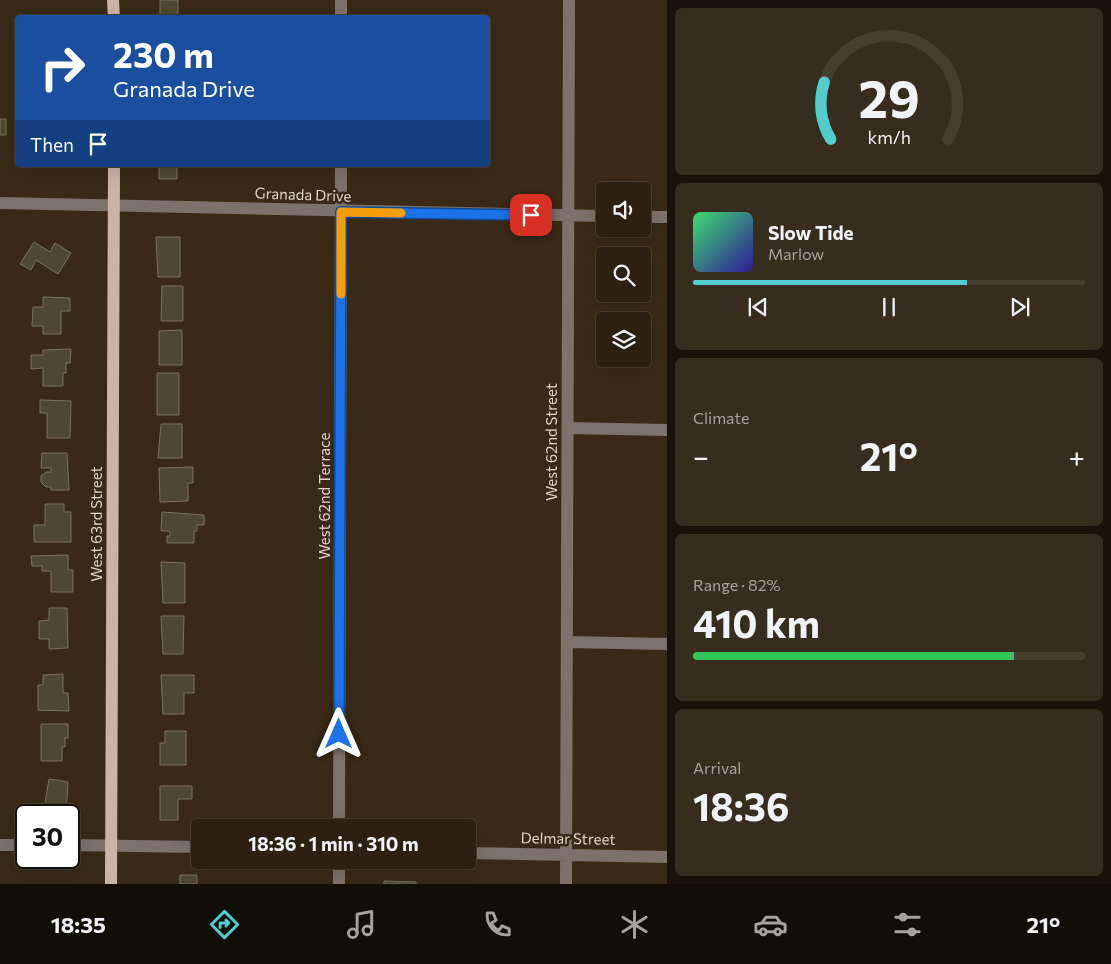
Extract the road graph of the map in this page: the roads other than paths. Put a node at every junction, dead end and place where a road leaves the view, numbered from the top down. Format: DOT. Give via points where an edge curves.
graph roads {
  1 [pos="113,0"];
  2 [pos="341,0"];
  3 [pos="569,0"];
  4 [pos="114,15"];
  5 [pos="341,15"];
  6 [pos="114,167"];
  7 [pos="341,167"];
  8 [pos="0,203"];
  9 [pos="114,205"];
  10 [pos="341,212"];
  11 [pos="568,215"];
  12 [pos="596,216"];
  13 [pos="651,216"];
  14 [pos="667,217"];
  15 [pos="568,428"];
  16 [pos="667,430"];
  17 [pos="567,642"];
  18 [pos="667,644"];
  19 [pos="340,819"];
  20 [pos="0,845"];
  21 [pos="15,845"];
  22 [pos="80,845"];
  23 [pos="111,846"];
  24 [pos="191,847"];
  25 [pos="476,852"];
  26 [pos="566,854"];
  27 [pos="667,856"];
  28 [pos="339,869"];
  29 [pos="111,884"];
  30 [pos="339,884"];
  31 [pos="566,884"];
  1 -- 4 [label="main road"];
  2 -- 5 [label="street"];
  3 -- 11 [label="street, West 62nd Street"];
  6 -- 9 [label="main road, West 63rd Street"];
  7 -- 10 [label="street, West 62nd Terrace"];
  8 -- 9 [label="street, Granada Drive"];
  9 -- 10 [label="street, Granada Drive"];
  9 -- 23 [label="main road, West 63rd Street"];
  10 -- 11 [label="street, Granada Drive"];
  10 -- 19 [label="street, West 62nd Terrace"];
  11 -- 12 [label="street, Granada Drive"];
  11 -- 15 [label="street, West 62nd Street"];
  13 -- 14 [label="street"];
  15 -- 16 [label="street"];
  15 -- 17 [label="street, West 62nd Street"];
  17 -- 18 [label="street"];
  17 -- 26 [label="street, West 62nd Street"];
  20 -- 21 [label="street"];
  22 -- 23 [label="street"];
  23 -- 24 [label="street"];
  23 -- 29 [label="main road, West 63rd Street"];
  25 -- 26 [label="street, Delmar Street"];
  26 -- 27 [label="street, Delmar Street"];
  26 -- 31 [label="street, West 62nd Street"];
  28 -- 30 [label="street"];
}
